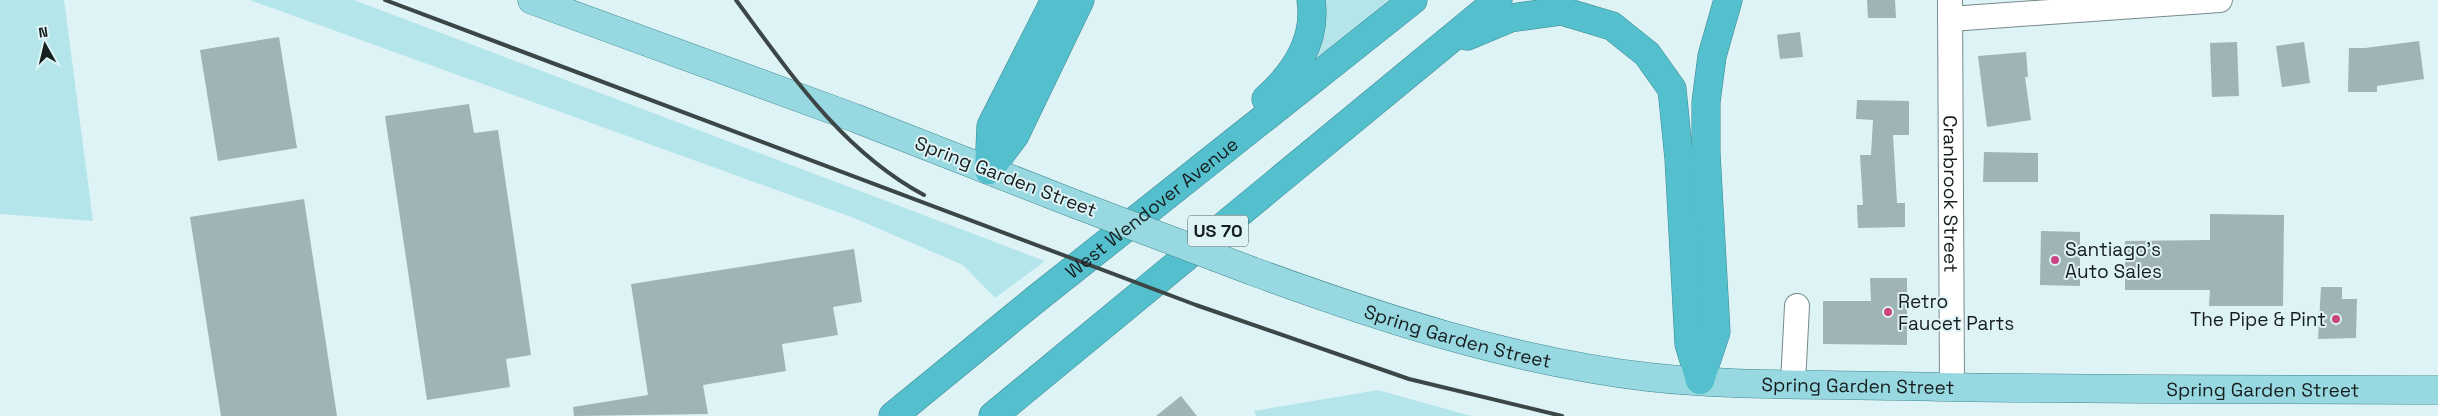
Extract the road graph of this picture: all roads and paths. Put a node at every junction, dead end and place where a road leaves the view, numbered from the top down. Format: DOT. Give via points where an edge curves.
graph roads {
  1 [pos="532,0"];
  2 [pos="1055,0"];
  3 [pos="1080,0"];
  4 [pos="1312,0"];
  5 [pos="1413,0"];
  6 [pos="1498,0"];
  7 [pos="1728,0"];
  8 [pos="2220,0"];
  9 [pos="1950,10"];
  10 [pos="1443,46"];
  11 [pos="989,170"];
  12 [pos="1036,299"];
  13 [pos="1797,306"];
  14 [pos="1700,380"];
  15 [pos="1793,384"];
  16 [pos="1952,387"];
  17 [pos="2438,390"];
  18 [pos="893,416"];
  19 [pos="993,416"];
  1 -- 11 [label="main road, Spring Garden Street"];
  2 -- 11 [label="highway" via="991,126"];
  3 -- 11 [label="highway" via="1015,135"];
  4 -- 12 [label="highway" via="1305,48 1282,84"];
  5 -- 12 [label="highway, West Wendover Avenue"];
  6 -- 10 [label="highway, US 70"];
  7 -- 14 [label="highway" via="1712,56 1706,102 1716,332"];
  8 -- 9 [label="street"];
  9 -- 16 [label="street, Cranbrook Street"];
  10 -- 14 [label="highway" via="1510,18 1562,11 1612,26 1647,54 1672,89 1689,344"];
  10 -- 19 [label="highway, US 70"];
  11 -- 14 [label="main road, Spring Garden Street, bridge" via="1252,271 1409,326 1518,354 1648,377"];
  12 -- 18 [label="highway, West Wendover Avenue"];
  13 -- 15 [label="street"];
  14 -- 15 [label="main road, Spring Garden Street"];
  15 -- 16 [label="main road, Spring Garden Street"];
  16 -- 17 [label="main road, Spring Garden Street"];
}
